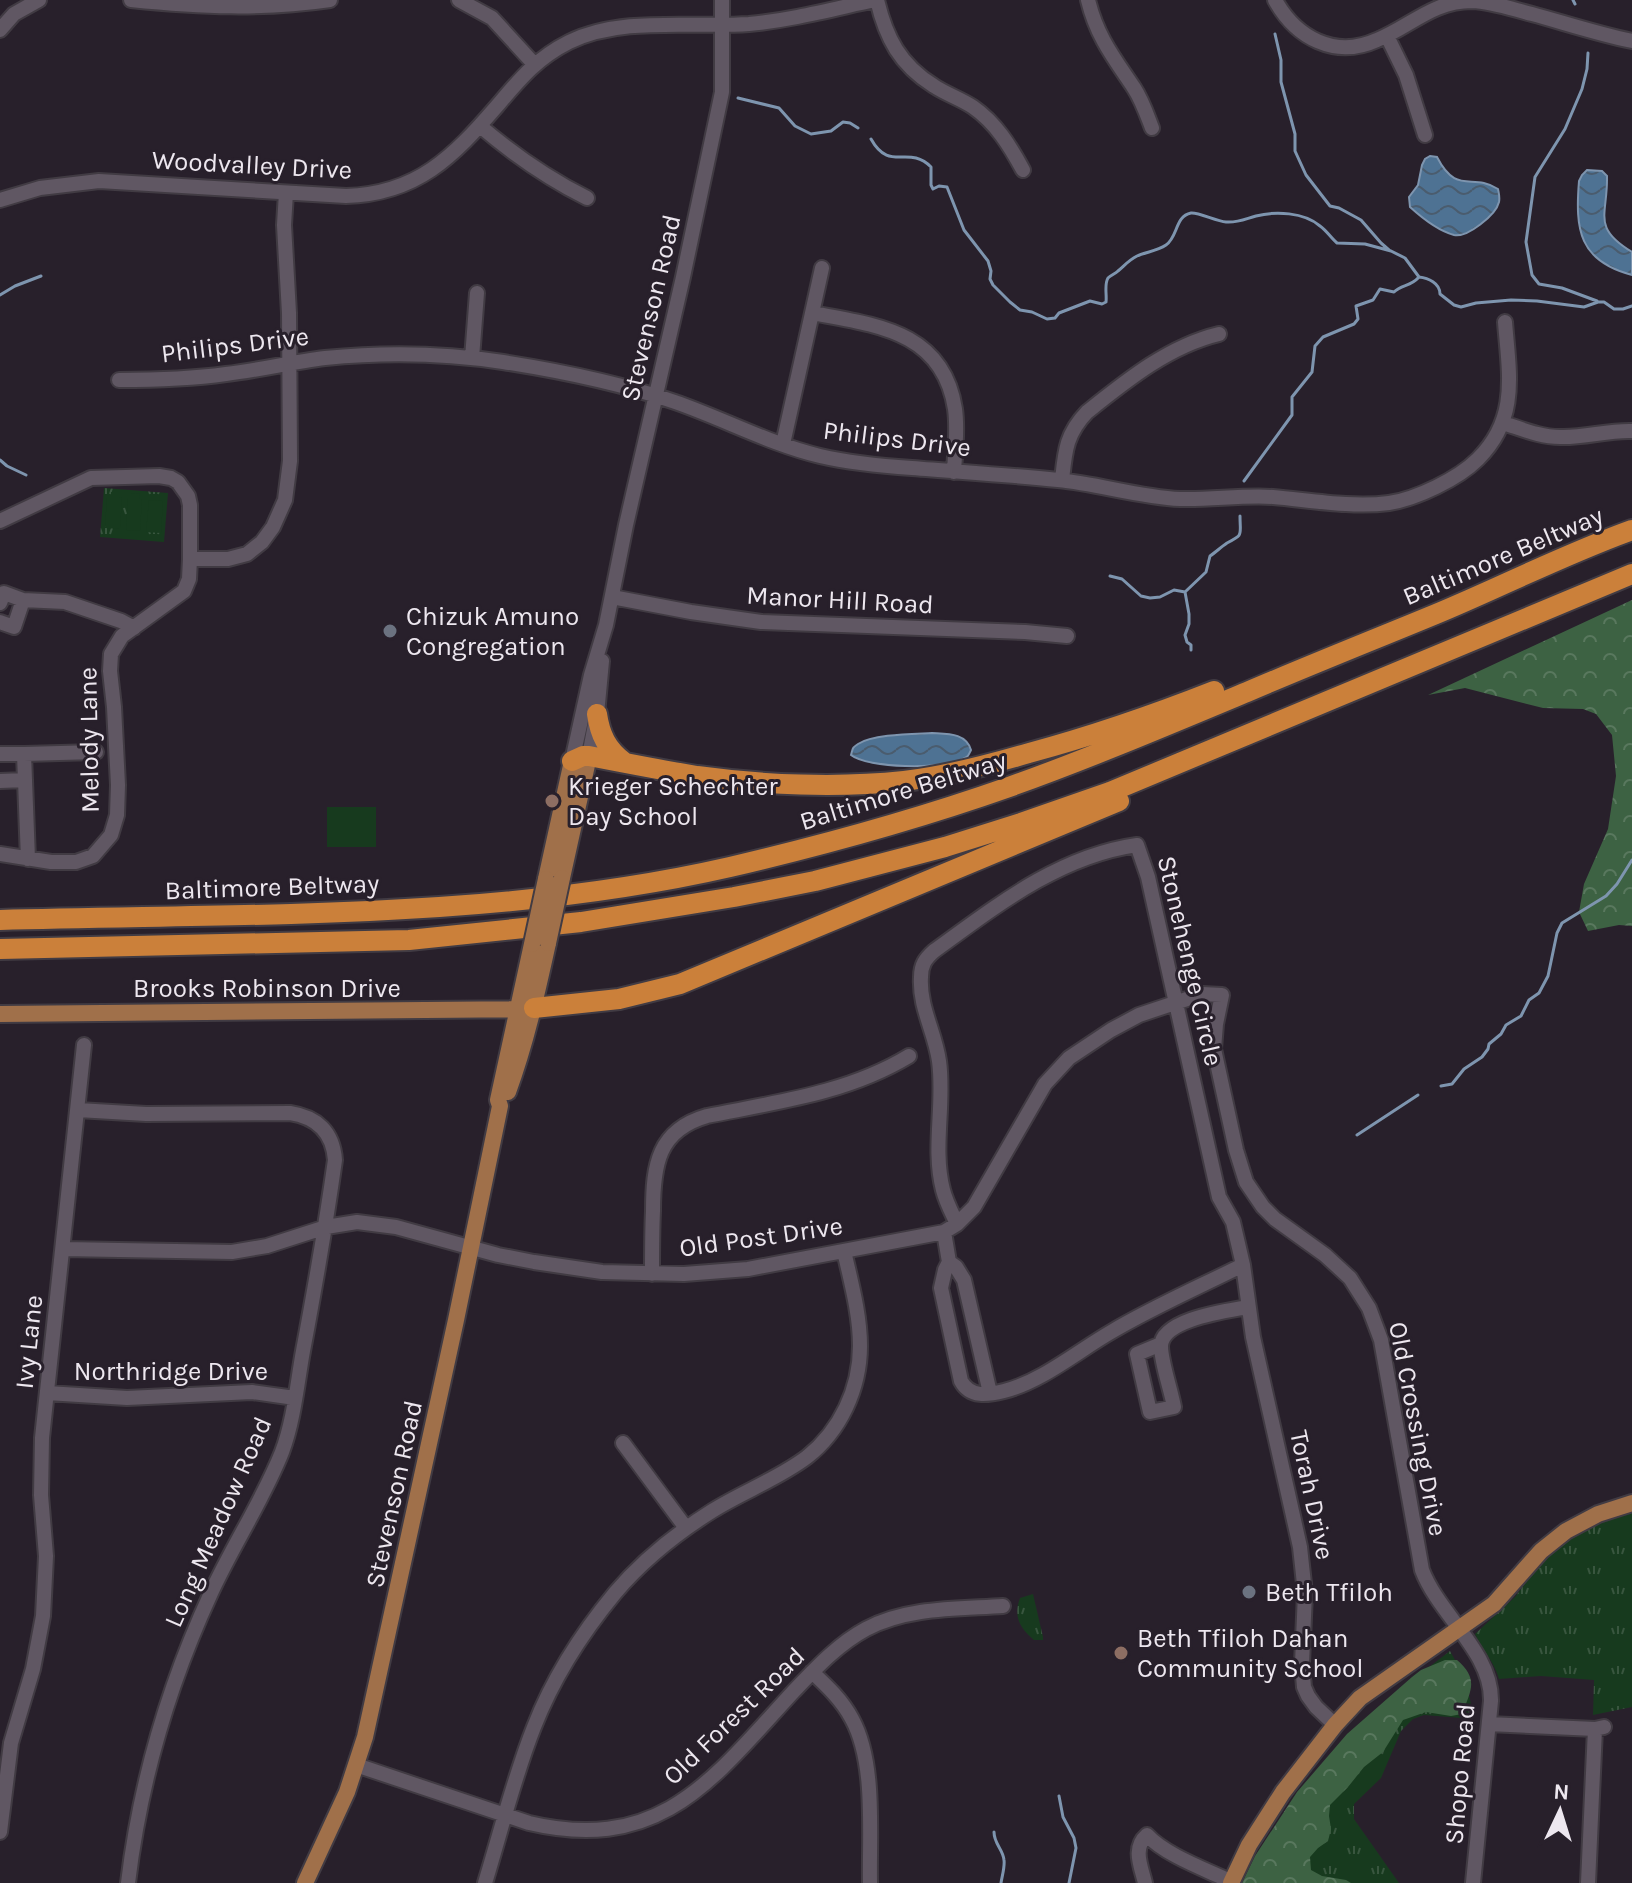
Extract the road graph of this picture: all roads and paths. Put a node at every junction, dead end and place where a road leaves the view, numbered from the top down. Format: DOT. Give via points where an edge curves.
graph roads {
  1 [pos="39,0"];
  2 [pos="131,0"];
  3 [pos="330,0"];
  4 [pos="459,0"];
  5 [pos="722,0"];
  6 [pos="876,0"];
  7 [pos="1088,0"];
  8 [pos="1275,0"];
  9 [pos="722,24"];
  10 [pos="0,30"];
  11 [pos="1387,36"];
  12 [pos="1632,41"];
  13 [pos="534,64"];
  14 [pos="480,126"];
  15 [pos="1152,128"];
  16 [pos="1425,135"];
  17 [pos="1023,170"];
  18 [pos="286,193"];
  19 [pos="587,198"];
  20 [pos="0,200"];
  21 [pos="822,268"];
  22 [pos="477,293"];
  23 [pos="812,313"];
  24 [pos="1505,322"];
  25 [pos="1219,334"];
  26 [pos="472,358"];
  27 [pos="289,363"];
  28 [pos="119,380"];
  29 [pos="656,396"];
  30 [pos="1503,423"];
  31 [pos="1632,431"];
  32 [pos="783,444"];
  33 [pos="954,472"];
  34 [pos="1062,480"];
  35 [pos="0,521"];
  36 [pos="1632,530"];
  37 [pos="190,559"];
  38 [pos="1632,574"];
  39 [pos="612,597"];
  40 [pos="23,600"];
  41 [pos="0,603"];
  42 [pos="1440,612"];
  43 [pos="0,622"];
  44 [pos="606,625"];
  45 [pos="134,628"];
  46 [pos="1494,631"];
  47 [pos="1067,636"];
  48 [pos="597,714"];
  49 [pos="96,752"];
  50 [pos="0,754"];
  51 [pos="24,754"];
  52 [pos="581,758"];
  53 [pos="624,762"];
  54 [pos="25,780"];
  55 [pos="0,781"];
  56 [pos="0,854"];
  57 [pos="28,859"];
  58 [pos="0,920"];
  59 [pos="0,949"];
  60 [pos="1176,1001"];
  61 [pos="526,1009"];
  62 [pos="0,1014"];
  63 [pos="84,1045"];
  64 [pos="909,1056"];
  65 [pos="78,1110"];
  66 [pos="326,1227"];
  67 [pos="950,1228"];
  68 [pos="470,1247"];
  69 [pos="63,1249"];
  70 [pos="844,1251"];
  71 [pos="949,1262"];
  72 [pos="1243,1265"];
  73 [pos="652,1274"];
  74 [pos="1248,1307"];
  75 [pos="1161,1344"];
  76 [pos="47,1393"];
  77 [pos="990,1393"];
  78 [pos="295,1398"];
  79 [pos="623,1443"];
  80 [pos="1632,1503"];
  81 [pos="686,1528"];
  82 [pos="1003,1606"];
  83 [pos="1459,1630"];
  84 [pos="812,1672"];
  85 [pos="1489,1724"];
  86 [pos="1335,1725"];
  87 [pos="356,1765"];
  88 [pos="506,1816"];
  89 [pos="0,1832"];
  90 [pos="1231,1882"];
  91 [pos="128,1883"];
  92 [pos="305,1883"];
  93 [pos="485,1883"];
  94 [pos="870,1883"];
  95 [pos="1145,1883"];
  96 [pos="1473,1883"];
  97 [pos="1588,1883"];
  1 -- 10 [label="street" via="14,14"];
  2 -- 3 [label="street" via="227,8"];
  4 -- 13 [label="street" via="492,18"];
  5 -- 9 [label="street, Stevenson Road"];
  6 -- 9 [label="street, Woodvalley Drive" via="780,20"];
  6 -- 17 [label="street" via="888,36 908,65 989,121"];
  7 -- 15 [label="street" via="1110,55"];
  8 -- 11 [label="street" via="1292,25 1327,44 1359,45"];
  9 -- 13 [label="street, Woodvalley Drive" via="600,31 573,40"];
  9 -- 29 [label="street, Stevenson Road" via="722,92"];
  11 -- 12 [label="street" via="1438,7 1469,1"];
  11 -- 16 [label="street"];
  13 -- 14 [label="street, Woodvalley Drive"];
  14 -- 18 [label="street, Woodvalley Drive" via="443,162 396,187 362,196"];
  14 -- 19 [label="street" via="533,168"];
  18 -- 20 [label="street, Woodvalley Drive" via="99,181 40,188"];
  18 -- 27 [label="street"];
  21 -- 23 [label="street"];
  22 -- 26 [label="street"];
  23 -- 32 [label="street"];
  23 -- 33 [label="street" via="897,332 931,358 946,379 955,410"];
  24 -- 30 [label="street, Philips Drive" via="1510,380"];
  25 -- 34 [label="street" via="1164,355 1087,412 1067,440"];
  26 -- 27 [label="street, Philips Drive" via="374,355"];
  26 -- 29 [label="street, Philips Drive"];
  27 -- 28 [label="street, Philips Drive" via="208,377"];
  27 -- 37 [label="street" via="289,471 285,500 273,527 247,554"];
  29 -- 32 [label="street, Philips Drive"];
  29 -- 39 [label="street, Stevenson Road"];
  30 -- 31 [label="street" via="1543,436"];
  30 -- 34 [label="street, Philips Drive" via="1462,472 1389,503 1252,496 1179,499"];
  32 -- 33 [label="street, Philips Drive" via="855,463"];
  33 -- 34 [label="street, Philips Drive"];
  35 -- 37 [label="street, Melody Lane" via="91,478 171,478 184,488 190,505"];
  36 -- 42 [label="highway, Baltimore Beltway"];
  37 -- 45 [label="street, Melody Lane" via="184,591"];
  38 -- 46 [label="highway"];
  39 -- 44 [label="street, Stevenson Road"];
  39 -- 47 [label="street, Manor Hill Road" via="761,622"];
  40 -- 41 [label="street" via="4,593"];
  40 -- 43 [label="street" via="14,627"];
  40 -- 45 [label="street" via="65,602"];
  42 -- 53 [label="highway" via="1108,730 945,775 781,783"];
  42 -- 58 [label="highway, Baltimore Beltway" via="1008,787 727,867 556,895 407,909"];
  44 -- 48 [label="street, Stevenson Road"];
  44 -- 52 [label="street, Stevenson Road" via="591,675"];
  45 -- 57 [label="street, Melody Lane" via="111,654 118,785 111,835 93,856 76,862"];
  46 -- 59 [label="highway" via="1110,792 945,847 815,881 581,922 409,940"];
  46 -- 61 [label="highway" via="1478,643 1198,768 680,984 619,999"];
  48 -- 52 [label="street, Stevenson Road"];
  48 -- 53 [label="highway" via="607,746"];
  49 -- 51 [label="street"];
  50 -- 51 [label="street"];
  51 -- 54 [label="street"];
  52 -- 53 [label="highway"];
  52 -- 61 [label="main road, Stevenson Road, bridge"];
  54 -- 55 [label="street"];
  54 -- 57 [label="street"];
  56 -- 57 [label="street, Melody Lane"];
  60 -- 67 [label="street" via="1111,1030 1056,1070 974,1207"];
  60 -- 67 [label="street, Stonehenge Circle" via="1137,845 1107,851 1038,880 926,957 921,990 940,1071 940,1172"];
  60 -- 72 [label="street, Stonehenge Circle" via="1219,1197 1233,1222"];
  60 -- 83 [label="street, Old Crossing Drive" via="1222,995 1214,1049 1246,1182 1263,1207 1339,1267 1369,1308 1381,1340 1422,1570"];
  61 -- 62 [label="main road, Brooks Robinson Drive"];
  61 -- 68 [label="main road, Stevenson Road" via="520,1061 500,1106"];
  63 -- 65 [label="street, Ivy Lane"];
  64 -- 73 [label="street" via="849,1085 695,1119 675,1132 653,1175"];
  65 -- 66 [label="street, Long Meadow Road" via="309,1117 326,1130 335,1149"];
  65 -- 69 [label="street, Ivy Lane"];
  66 -- 68 [label="street, Old Post Drive" via="375,1223"];
  66 -- 69 [label="street, Old Post Drive" via="232,1252"];
  66 -- 78 [label="street, Long Meadow Road"];
  67 -- 70 [label="street, Old Post Drive"];
  67 -- 71 [label="street, Stonehenge Circle"];
  68 -- 73 [label="street, Old Post Drive" via="567,1268"];
  68 -- 87 [label="main road, Stevenson Road"];
  69 -- 76 [label="street, Ivy Lane"];
  70 -- 73 [label="street, Old Post Drive" via="748,1269"];
  70 -- 81 [label="street" via="860,1348 844,1412 806,1457"];
  71 -- 77 [label="street, Stonehenge Circle" via="964,1280"];
  71 -- 77 [label="street, Stonehenge Circle" via="941,1288 961,1381 974,1394"];
  72 -- 74 [label="street, Torah Drive"];
  72 -- 77 [label="street" via="1114,1330 1023,1384"];
  74 -- 75 [label="street" via="1175,1327"];
  74 -- 86 [label="street, Torah Drive" via="1303,1568 1304,1687"];
  76 -- 78 [label="street, Northridge Drive" via="127,1398 252,1392"];
  76 -- 89 [label="street, Ivy Lane" via="41,1466 43,1616 11,1743"];
  78 -- 91 [label="street, Long Meadow Road" via="282,1451 181,1666 146,1779"];
  79 -- 81 [label="street"];
  80 -- 83 [label="main road" via="1566,1531 1494,1604"];
  81 -- 88 [label="street" via="617,1591 569,1657 533,1727"];
  82 -- 84 [label="street, Old Forest Road" via="923,1612 879,1623 852,1637"];
  83 -- 85 [label="street, Shopo Road" via="1490,1681"];
  83 -- 86 [label="main road" via="1366,1693"];
  84 -- 88 [label="street, Old Forest Road" via="715,1776 659,1815 585,1831 547,1828"];
  84 -- 94 [label="street" via="847,1711 860,1735 869,1785"];
  85 -- 96 [label="street, Shopo Road"];
  85 -- 97 [label="street" via="1600,1728"];
  86 -- 90 [label="main road" via="1258,1829"];
  87 -- 88 [label="street, Old Forest Road"];
  87 -- 92 [label="main road, Stevenson Road"];
  88 -- 93 [label="street"];
  90 -- 95 [label="street" via="1147,1835 1138,1849"];
}
